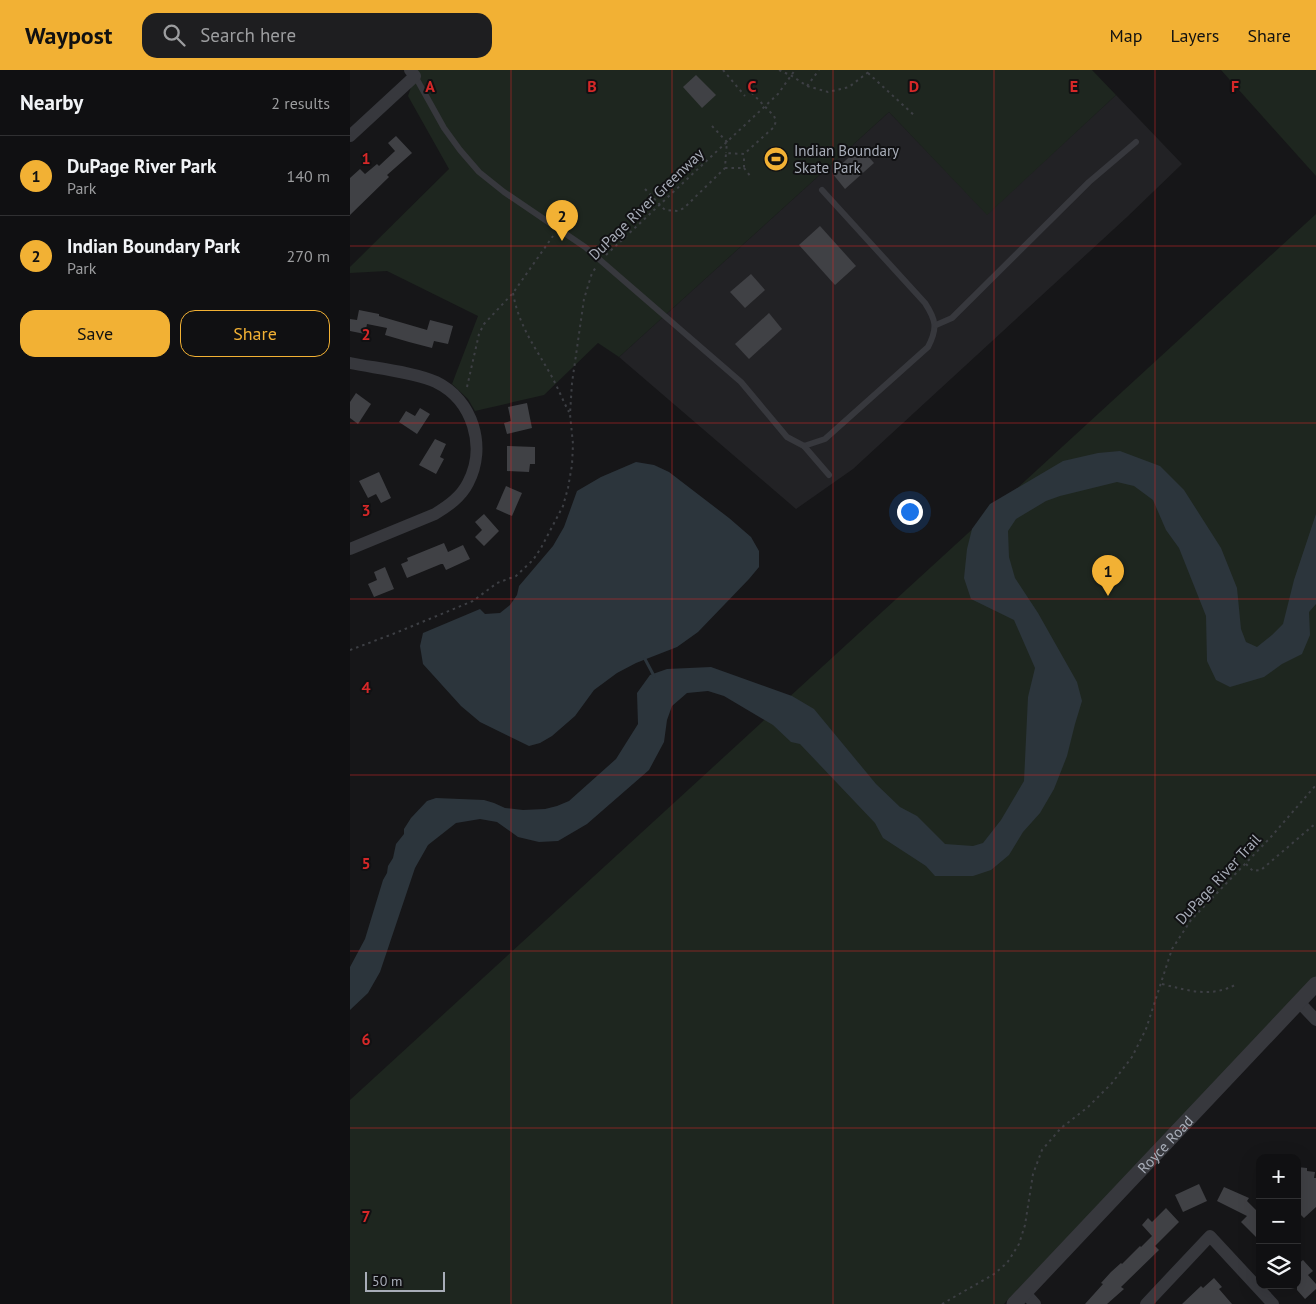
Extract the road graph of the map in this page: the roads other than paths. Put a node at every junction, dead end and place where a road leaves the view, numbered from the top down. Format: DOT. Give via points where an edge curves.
graph roads {
  1 [pos="412,73"];
  2 [pos="350,136"];
  3 [pos="1136,142"];
  4 [pos="822,190"];
  5 [pos="936,325"];
  6 [pos="350,364"];
  7 [pos="804,446"];
  8 [pos="829,475"];
  9 [pos="350,549"];
  10 [pos="1316,984"];
  11 [pos="1299,1002"];
  12 [pos="1316,1020"];
  13 [pos="1030,1298"];
  14 [pos="1014,1304"];
  15 [pos="1146,1304"];
  16 [pos="1272,1304"];
  1 -- 2 [label="street"];
  1 -- 7 [label="lane" via="444,128 479,172 586,247 741,382 787,437"];
  3 -- 5 [label="lane" via="1089,182 952,318"];
  4 -- 5 [label="lane" via="925,303"];
  5 -- 7 [label="lane" via="928,347 825,439"];
  6 -- 9 [label="street" via="421,377 445,388 470,417 476,442 474,470 467,484 446,507"];
  7 -- 8 [label="lane"];
  10 -- 11 [label="street, Royce Road"];
  11 -- 12 [label="street"];
  11 -- 13 [label="street, Royce Road"];
  13 -- 14 [label="street, Royce Road"];
  15 -- 16 [label="street" via="1210,1236"];
}
